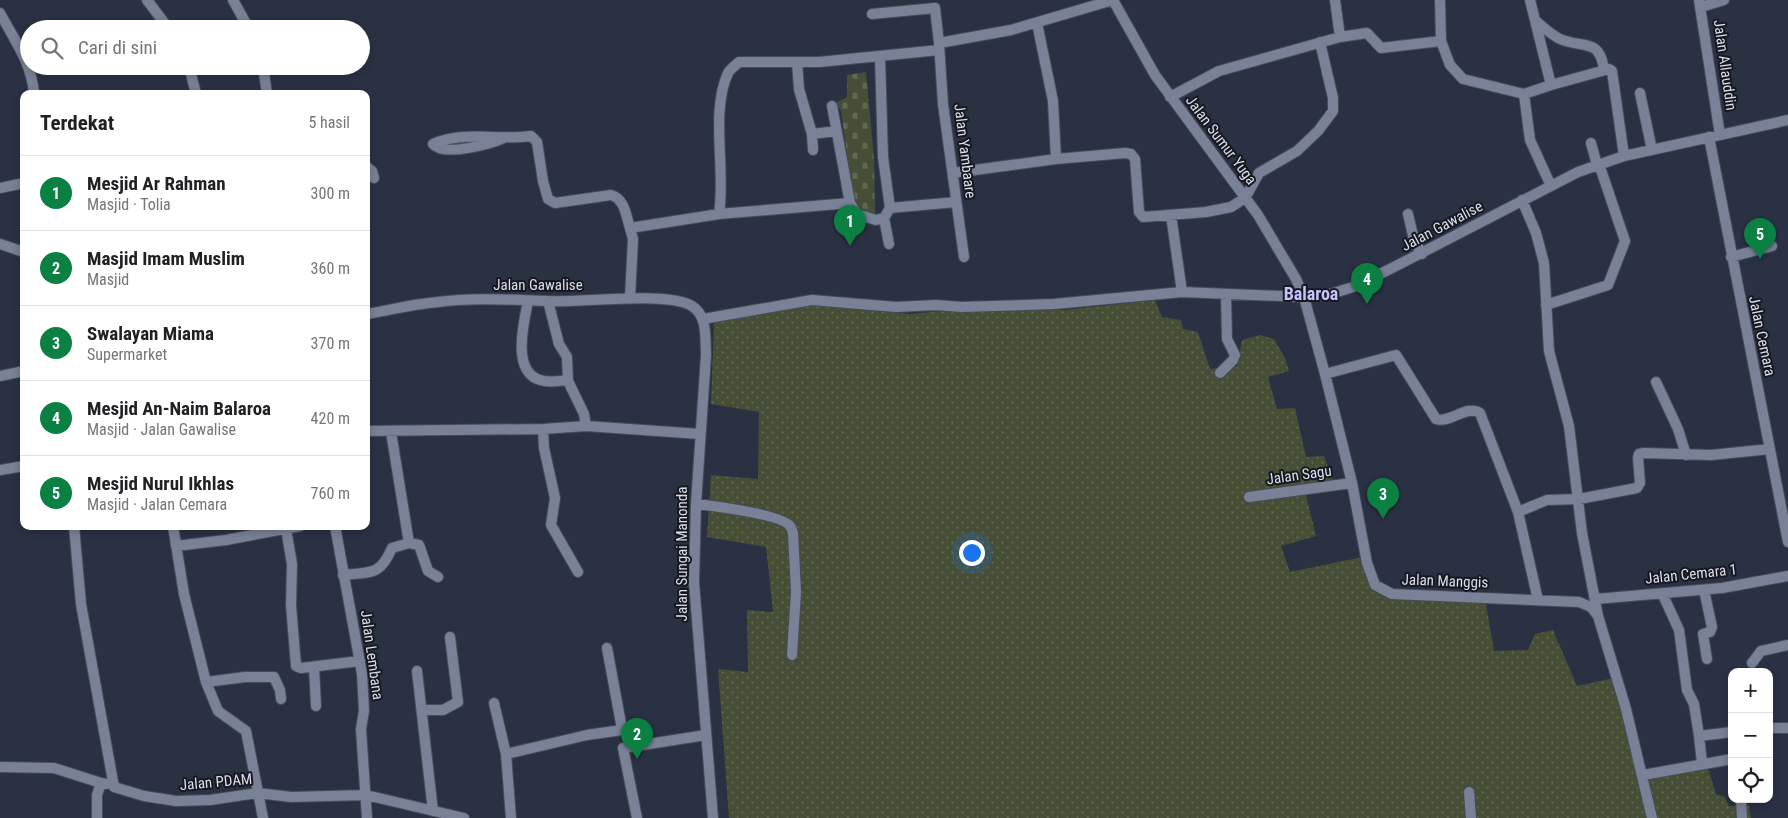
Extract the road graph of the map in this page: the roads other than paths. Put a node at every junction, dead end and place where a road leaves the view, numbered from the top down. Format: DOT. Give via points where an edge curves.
graph roads {
  1 [pos="147,0"];
  2 [pos="233,0"];
  3 [pos="1113,0"];
  4 [pos="1335,0"];
  5 [pos="1440,0"];
  6 [pos="1530,0"];
  7 [pos="1724,0"];
  8 [pos="1700,3"];
  9 [pos="0,14"];
  10 [pos="872,14"];
  11 [pos="162,20"];
  12 [pos="244,20"];
  13 [pos="1535,20"];
  14 [pos="1037,23"];
  15 [pos="1340,37"];
  16 [pos="1442,41"];
  17 [pos="1320,42"];
  18 [pos="939,46"];
  19 [pos="20,49"];
  20 [pos="880,56"];
  21 [pos="797,62"];
  22 [pos="1604,70"];
  23 [pos="31,75"];
  24 [pos="191,75"];
  25 [pos="265,75"];
  26 [pos="1551,85"];
  27 [pos="34,90"];
  28 [pos="195,90"];
  29 [pos="267,90"];
  30 [pos="1640,93"];
  31 [pos="1524,94"];
  32 [pos="1170,96"];
  33 [pos="832,106"];
  34 [pos="1788,120"];
  35 [pos="837,131"];
  36 [pos="812,134"];
  37 [pos="1720,135"];
  38 [pos="1709,137"];
  39 [pos="504,138"];
  40 [pos="1591,143"];
  41 [pos="813,150"];
  42 [pos="1652,150"];
  43 [pos="1624,156"];
  44 [pos="1056,159"];
  45 [pos="1598,165"];
  46 [pos="370,169"];
  47 [pos="953,173"];
  48 [pos="374,178"];
  49 [pos="20,184"];
  50 [pos="1551,186"];
  51 [pos="0,188"];
  52 [pos="1245,198"];
  53 [pos="1522,200"];
  54 [pos="956,202"];
  55 [pos="850,203"];
  56 [pos="887,213"];
  57 [pos="719,214"];
  58 [pos="1408,214"];
  59 [pos="1171,215"];
  60 [pos="630,228"];
  61 [pos="0,244"];
  62 [pos="889,244"];
  63 [pos="1772,246"];
  64 [pos="20,251"];
  65 [pos="1422,254"];
  66 [pos="964,257"];
  67 [pos="1731,257"];
  68 [pos="1182,292"];
  69 [pos="1226,295"];
  70 [pos="1304,297"];
  71 [pos="630,298"];
  72 [pos="528,301"];
  73 [pos="548,301"];
  74 [pos="1546,305"];
  75 [pos="370,313"];
  76 [pos="702,319"];
  77 [pos="20,372"];
  78 [pos="1220,373"];
  79 [pos="1325,374"];
  80 [pos="0,376"];
  81 [pos="568,380"];
  82 [pos="1656,382"];
  83 [pos="586,426"];
  84 [pos="543,429"];
  85 [pos="370,431"];
  86 [pos="391,432"];
  87 [pos="700,434"];
  88 [pos="1770,449"];
  89 [pos="1686,455"];
  90 [pos="20,467"];
  91 [pos="0,470"];
  92 [pos="1352,483"];
  93 [pos="1249,497"];
  94 [pos="1579,499"];
  95 [pos="696,504"];
  96 [pos="1518,512"];
  97 [pos="74,530"];
  98 [pos="174,530"];
  99 [pos="280,530"];
  100 [pos="286,530"];
  101 [pos="336,530"];
  102 [pos="1788,542"];
  103 [pos="409,543"];
  104 [pos="176,546"];
  105 [pos="578,572"];
  106 [pos="343,576"];
  107 [pos="1788,576"];
  108 [pos="438,577"];
  109 [pos="1704,590"];
  110 [pos="1662,593"];
  111 [pos="1596,599"];
  112 [pos="1538,600"];
  113 [pos="1598,616"];
  114 [pos="450,637"];
  115 [pos="1788,645"];
  116 [pos="607,648"];
  117 [pos="792,655"];
  118 [pos="1707,659"];
  119 [pos="360,661"];
  120 [pos="1752,663"];
  121 [pos="314,667"];
  122 [pos="417,671"];
  123 [pos="206,682"];
  124 [pos="281,699"];
  125 [pos="494,703"];
  126 [pos="316,706"];
  127 [pos="423,710"];
  128 [pos="1773,728"];
  129 [pos="1788,728"];
  130 [pos="622,729"];
  131 [pos="1728,732"];
  132 [pos="706,735"];
  133 [pos="1699,736"];
  134 [pos="640,745"];
  135 [pos="506,754"];
  136 [pos="1728,760"];
  137 [pos="1702,763"];
  138 [pos="0,767"];
  139 [pos="1643,775"];
  140 [pos="101,783"];
  141 [pos="114,787"];
  142 [pos="1469,792"];
  143 [pos="366,794"];
  144 [pos="259,797"];
  145 [pos="1740,803"];
  146 [pos="433,811"];
  147 [pos="97,818"];
  148 [pos="263,818"];
  149 [pos="367,818"];
  150 [pos="464,818"];
  151 [pos="510,818"];
  152 [pos="637,818"];
  153 [pos="713,818"];
  154 [pos="1471,818"];
  155 [pos="1652,818"];
  156 [pos="1742,818"];
  1 -- 11 [label="street"];
  2 -- 12 [label="street"];
  3 -- 14 [label="street"];
  3 -- 32 [label="street, Jalan Sumur Yuga"];
  4 -- 15 [label="street"];
  5 -- 16 [label="street"];
  6 -- 13 [label="street"];
  7 -- 8 [label="street"];
  8 -- 37 [label="street, Jalan Allauddin"];
  9 -- 19 [label="street"];
  10 -- 18 [label="street, Jalan Yambaare" via="935,8"];
  13 -- 22 [label="street" via="1562,39 1594,47 1600,52"];
  13 -- 26 [label="street"];
  14 -- 18 [label="street"];
  14 -- 44 [label="street" via="1053,101"];
  15 -- 16 [label="street" via="1367,33 1384,48"];
  15 -- 17 [label="street"];
  16 -- 31 [label="street" via="1450,65 1463,79"];
  17 -- 32 [label="street" via="1219,71"];
  17 -- 52 [label="street" via="1333,111 1297,151 1259,173"];
  18 -- 20 [label="street"];
  18 -- 47 [label="street, Jalan Yambaare"];
  20 -- 21 [label="street"];
  20 -- 56 [label="street"];
  21 -- 36 [label="street" via="799,88"];
  21 -- 57 [label="street" via="739,62 729,71 722,95 722,195"];
  22 -- 26 [label="street"];
  22 -- 43 [label="street" via="1612,71"];
  23 -- 27 [label="street"];
  24 -- 28 [label="street"];
  25 -- 29 [label="street"];
  26 -- 31 [label="street"];
  30 -- 42 [label="street"];
  31 -- 50 [label="street" via="1530,140"];
  32 -- 52 [label="street, Jalan Sumur Yuga"];
  33 -- 35 [label="street"];
  34 -- 37 [label="street, Jalan Gawalise"];
  35 -- 36 [label="street"];
  35 -- 55 [label="street"];
  36 -- 41 [label="street"];
  37 -- 38 [label="street, Jalan Gawalise"];
  38 -- 42 [label="street, Jalan Gawalise"];
  38 -- 67 [label="street, Jalan Cemara"];
  39 -- 39 [label="street" via="488,145 449,150 434,144 481,135"];
  39 -- 60 [label="street" via="531,136 537,142 548,199 555,203 611,195 617,197"];
  40 -- 45 [label="street"];
  42 -- 43 [label="street, Jalan Gawalise"];
  43 -- 45 [label="street, Jalan Gawalise"];
  44 -- 47 [label="street"];
  44 -- 59 [label="street" via="1131,154 1135,160 1140,214 1146,217"];
  45 -- 50 [label="street, Jalan Gawalise"];
  45 -- 74 [label="street" via="1625,238 1620,259 1608,285"];
  46 -- 48 [label="street"];
  47 -- 54 [label="street, Jalan Yambaare"];
  49 -- 51 [label="street"];
  50 -- 53 [label="street, Jalan Gawalise"];
  52 -- 59 [label="street" via="1220,210"];
  52 -- 70 [label="street, Jalan Sumur Yuga" via="1291,268"];
  53 -- 65 [label="street, Jalan Gawalise"];
  53 -- 74 [label="street" via="1540,246"];
  54 -- 56 [label="street"];
  54 -- 66 [label="street, Jalan Yambaare"];
  55 -- 56 [label="street" via="857,214 876,220"];
  55 -- 57 [label="street"];
  56 -- 62 [label="street"];
  57 -- 60 [label="street"];
  58 -- 65 [label="street" via="1414,240"];
  59 -- 68 [label="street"];
  60 -- 71 [label="street" via="633,239"];
  61 -- 64 [label="street"];
  63 -- 67 [label="street"];
  65 -- 70 [label="street, Jalan Gawalise" via="1356,286 1331,294"];
  67 -- 88 [label="street, Jalan Cemara"];
  68 -- 69 [label="street, Jalan Gawalise"];
  68 -- 76 [label="street, Jalan Gawalise" via="1032,305 896,308 812,300"];
  69 -- 70 [label="street, Jalan Gawalise"];
  69 -- 78 [label="street" via="1227,339 1235,354 1234,360"];
  70 -- 79 [label="street, Jalan Manggis"];
  71 -- 73 [label="street, Jalan Gawalise"];
  71 -- 76 [label="street, Jalan Gawalise" via="691,305"];
  72 -- 73 [label="street, Jalan Gawalise"];
  72 -- 75 [label="street, Jalan Gawalise" via="448,301"];
  72 -- 81 [label="street" via="521,354 531,375 541,381"];
  73 -- 81 [label="street" via="559,344 567,357"];
  74 -- 94 [label="street" via="1549,351 1569,426"];
  76 -- 87 [label="street, Jalan Sungai Manonda" via="706,355"];
  77 -- 80 [label="street"];
  79 -- 92 [label="street, Jalan Manggis"];
  79 -- 96 [label="street" via="1396,355 1436,419 1478,411"];
  81 -- 83 [label="street"];
  82 -- 89 [label="street"];
  83 -- 84 [label="street"];
  83 -- 87 [label="street"];
  84 -- 86 [label="street"];
  84 -- 105 [label="street" via="544,448 556,498 551,523"];
  85 -- 86 [label="street"];
  86 -- 103 [label="street"];
  87 -- 95 [label="street, Jalan Sungai Manonda"];
  88 -- 89 [label="street"];
  88 -- 102 [label="street, Jalan Cemara"];
  89 -- 94 [label="street" via="1639,454 1640,483 1637,488"];
  90 -- 91 [label="street"];
  92 -- 93 [label="street, Jalan Sagu"];
  92 -- 112 [label="street, Jalan Manggis" via="1366,563 1375,585 1382,591 1406,595"];
  94 -- 96 [label="street" via="1547,500"];
  94 -- 111 [label="street" via="1582,533"];
  95 -- 117 [label="street" via="745,511 790,526 796,592"];
  95 -- 132 [label="street, Jalan Sungai Manonda" via="694,582"];
  96 -- 112 [label="street"];
  97 -- 141 [label="street" via="82,610"];
  98 -- 104 [label="street"];
  99 -- 104 [label="street"];
  100 -- 121 [label="street" via="292,564 291,605 296,665 298,668"];
  101 -- 106 [label="street, Jalan Lembana"];
  103 -- 106 [label="street" via="392,548 381,568"];
  103 -- 108 [label="street" via="419,545 428,571"];
  104 -- 123 [label="street" via="184,594"];
  106 -- 119 [label="street, Jalan Lembana"];
  107 -- 109 [label="street, Jalan Cemara 1"];
  109 -- 110 [label="street, Jalan Cemara 1"];
  109 -- 118 [label="street" via="1712,627 1710,632 1703,634"];
  110 -- 111 [label="street, Jalan Cemara 1"];
  110 -- 133 [label="street" via="1678,630 1687,690 1694,704"];
  111 -- 113 [label="street"];
  112 -- 113 [label="street, Jalan Manggis" via="1586,604"];
  113 -- 139 [label="street"];
  114 -- 127 [label="street" via="458,702 443,710"];
  115 -- 120 [label="street" via="1761,651"];
  116 -- 130 [label="street"];
  119 -- 121 [label="street"];
  119 -- 143 [label="street, Jalan Lembana"];
  121 -- 126 [label="street"];
  122 -- 127 [label="street"];
  123 -- 124 [label="street" via="274,677"];
  123 -- 144 [label="street" via="218,711 246,731"];
  125 -- 135 [label="street"];
  127 -- 146 [label="street"];
  128 -- 129 [label="street"];
  130 -- 134 [label="street" via="636,728"];
  130 -- 135 [label="street"];
  131 -- 133 [label="street"];
  132 -- 134 [label="street"];
  132 -- 153 [label="street, Jalan Sungai Manonda"];
  133 -- 137 [label="street"];
  134 -- 152 [label="street" via="623,748 622,752"];
  135 -- 151 [label="street"];
  136 -- 137 [label="street"];
  137 -- 139 [label="street"];
  138 -- 140 [label="street, Jalan PDAM" via="54,768"];
  139 -- 155 [label="street"];
  140 -- 141 [label="street, Jalan PDAM"];
  140 -- 147 [label="street" via="97,795"];
  141 -- 144 [label="street, Jalan PDAM" via="176,801"];
  142 -- 154 [label="street"];
  143 -- 144 [label="street, Jalan PDAM"];
  143 -- 146 [label="street, Jalan PDAM"];
  143 -- 149 [label="street, Jalan Lembana"];
  144 -- 148 [label="street"];
  145 -- 156 [label="street"];
  146 -- 150 [label="street, Jalan PDAM"];
}
